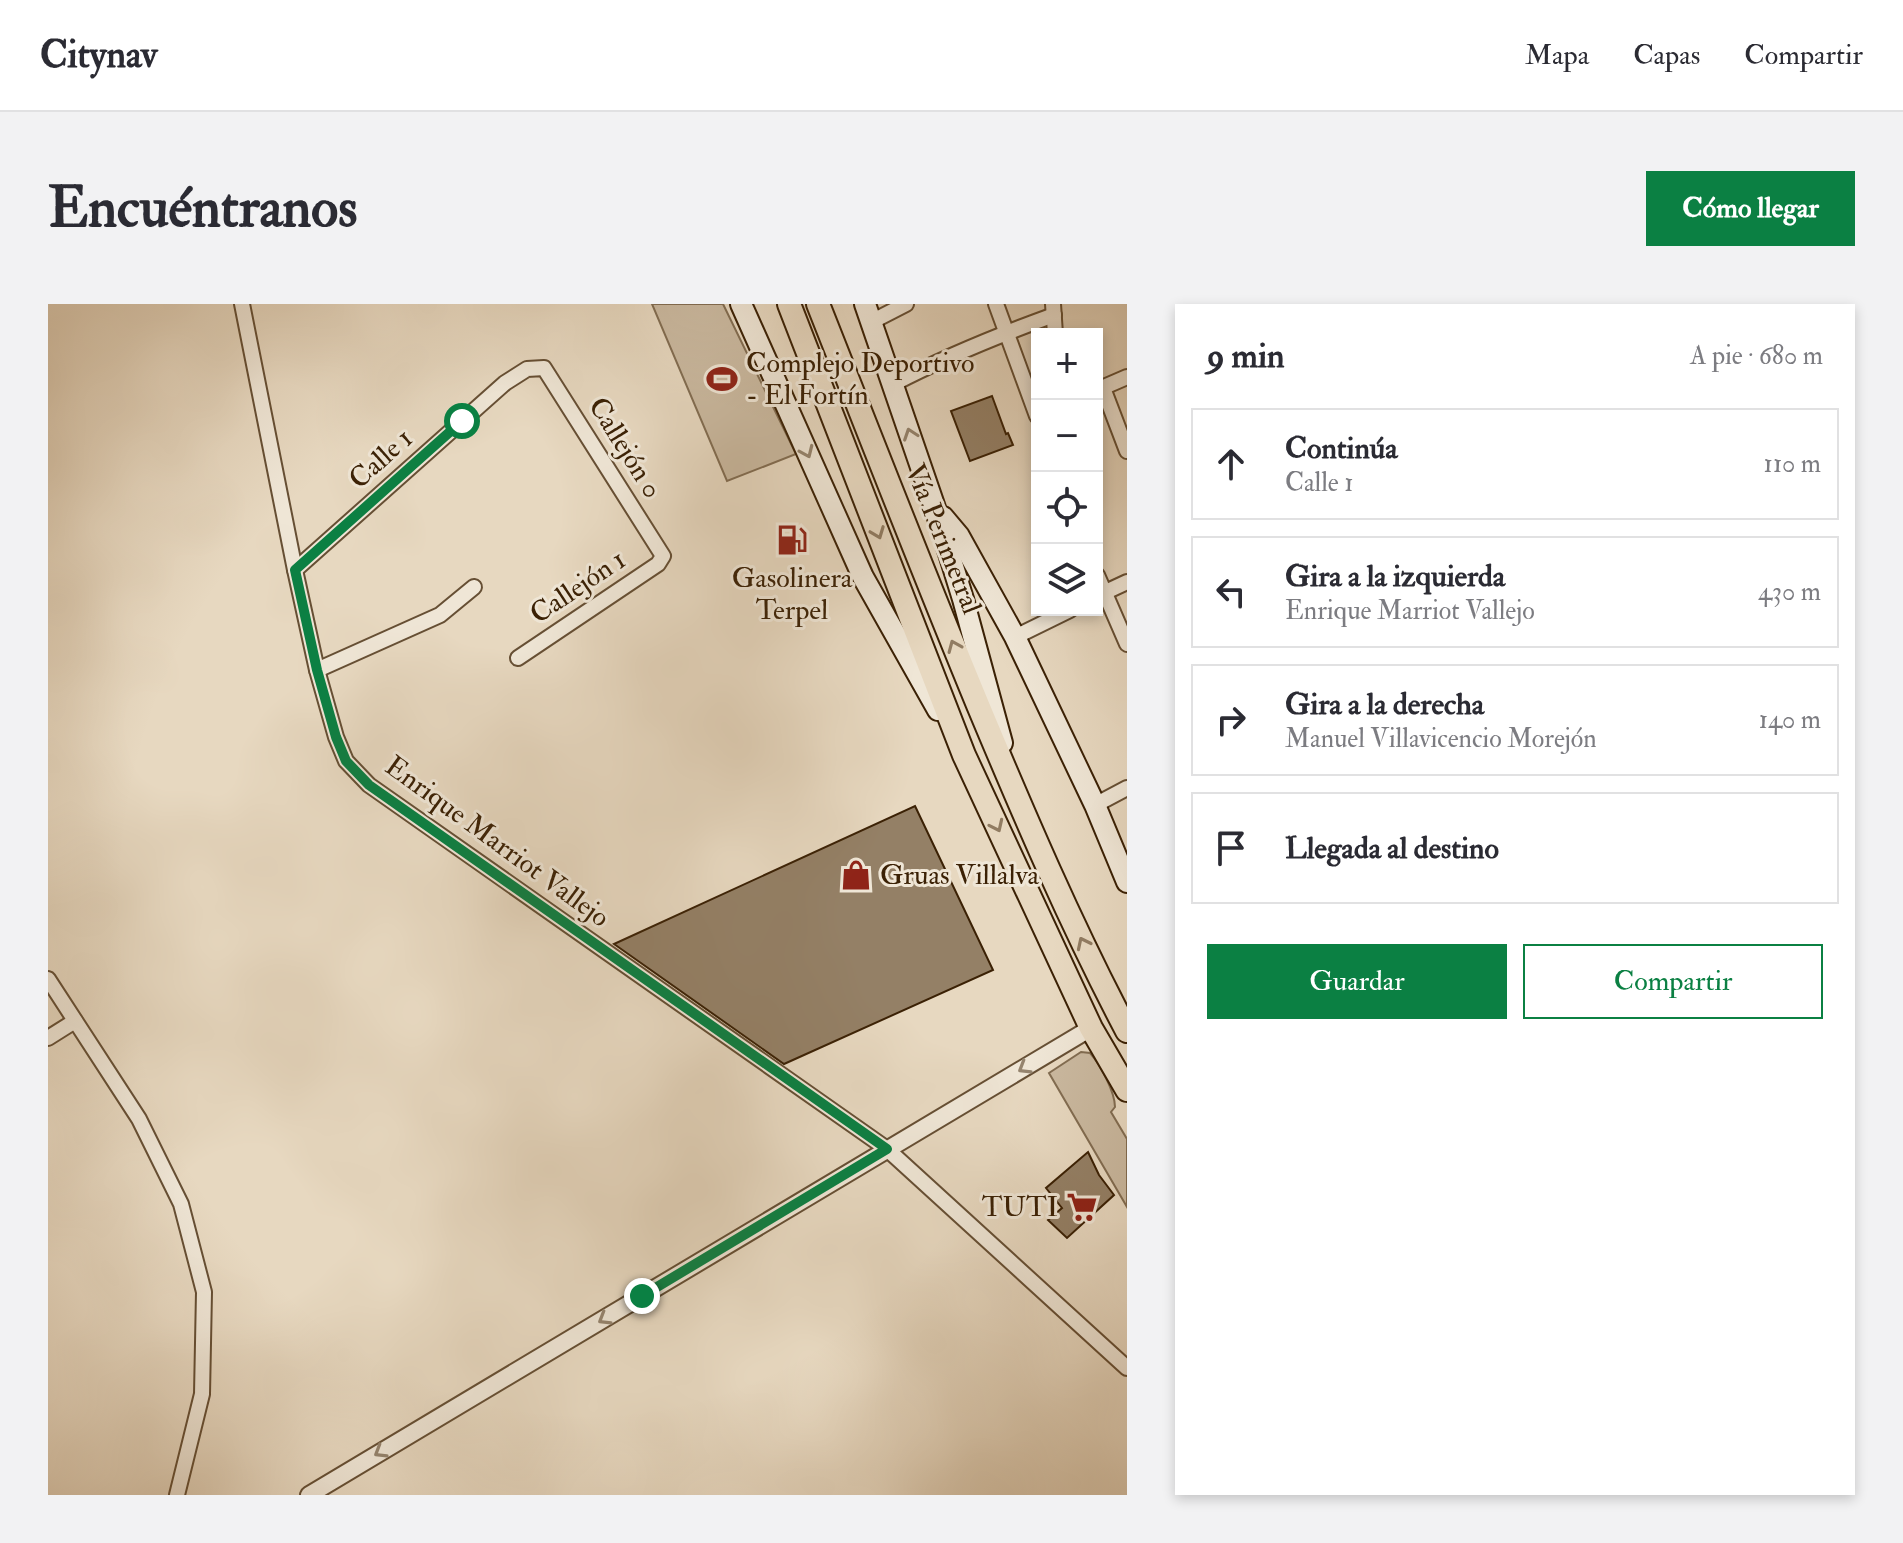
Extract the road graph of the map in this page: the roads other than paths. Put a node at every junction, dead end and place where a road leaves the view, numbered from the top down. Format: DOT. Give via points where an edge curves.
graph roads {
  1 [pos="242,304"];
  2 [pos="741,304"];
  3 [pos="789,304"];
  4 [pos="818,304"];
  5 [pos="906,304"];
  6 [pos="996,304"];
  7 [pos="1053,310"];
  8 [pos="868,313"];
  9 [pos="1005,332"];
  10 [pos="544,368"];
  11 [pos="1127,377"];
  12 [pos="893,384"];
  13 [pos="1103,388"];
  14 [pos="1103,396"];
  15 [pos="1031,400"];
  16 [pos="1127,451"];
  17 [pos="935,508"];
  18 [pos="663,556"];
  19 [pos="295,570"];
  20 [pos="1127,582"];
  21 [pos="474,587"];
  22 [pos="1103,594"];
  23 [pos="1103,600"];
  24 [pos="1058,616"];
  25 [pos="1015,637"];
  26 [pos="1127,644"];
  27 [pos="518,658"];
  28 [pos="317,670"];
  29 [pos="964,755"];
  30 [pos="1127,788"];
  31 [pos="1016,796"];
  32 [pos="1095,805"];
  33 [pos="1127,882"];
  34 [pos="48,979"];
  35 [pos="75,1021"];
  36 [pos="1091,1028"];
  37 [pos="1127,1031"];
  38 [pos="48,1038"];
  39 [pos="1127,1090"];
  40 [pos="887,1149"];
  41 [pos="1127,1368"];
  42 [pos="177,1495"];
  43 [pos="309,1495"];
  1 -- 19 [label="street, Enrique Marriot Vallejo"];
  2 -- 29 [label="main road, Vía Perimetral, one-way" via="863,577"];
  3 -- 29 [label="highway, Vía Perimetral, one-way"];
  31 -- 4 [label="highway, Vía Perimetral, one-way"];
  5 -- 8 [label="street"];
  6 -- 9 [label="street"];
  7 -- 9 [label="street"];
  8 -- 12 [label="main road, Vía Perimetral"];
  9 -- 12 [label="street"];
  9 -- 15 [label="street"];
  10 -- 18 [label="street, Callejón 0"];
  10 -- 19 [label="street, Calle 1" via="527,369 505,383"];
  11 -- 13 [label="street"];
  17 -- 12 [label="main road, Vía Perimetral, one-way"];
  14 -- 16 [label="street"];
  17 -- 25 [label="main road, Vía Perimetral" via="959,536"];
  17 -- 31 [label="main road, Vía Perimetral"];
  18 -- 27 [label="street, Callejón 1"];
  19 -- 28 [label="street, Enrique Marriot Vallejo"];
  20 -- 22 [label="street"];
  21 -- 28 [label="street" via="440,615"];
  23 -- 26 [label="street"];
  24 -- 25 [label="street"];
  25 -- 32 [label="main road, Vía Perimetral"];
  28 -- 40 [label="street, Enrique Marriot Vallejo" via="346,761 369,785"];
  29 -- 36 [label="highway, Vía Perimetral, one-way"];
  30 -- 32 [label="street"];
  37 -- 31 [label="highway, Vía Perimetral, one-way"];
  32 -- 33 [label="main road, Vía Perimetral"];
  34 -- 35 [label="street"];
  35 -- 38 [label="street"];
  35 -- 42 [label="street" via="139,1119 181,1204 204,1292 202,1394"];
  36 -- 39 [label="highway, Vía Perimetral"];
  36 -- 40 [label="street, one-way"];
  40 -- 41 [label="street, Enrique Marriot Vallejo"];
  40 -- 43 [label="street, one-way"];
}
